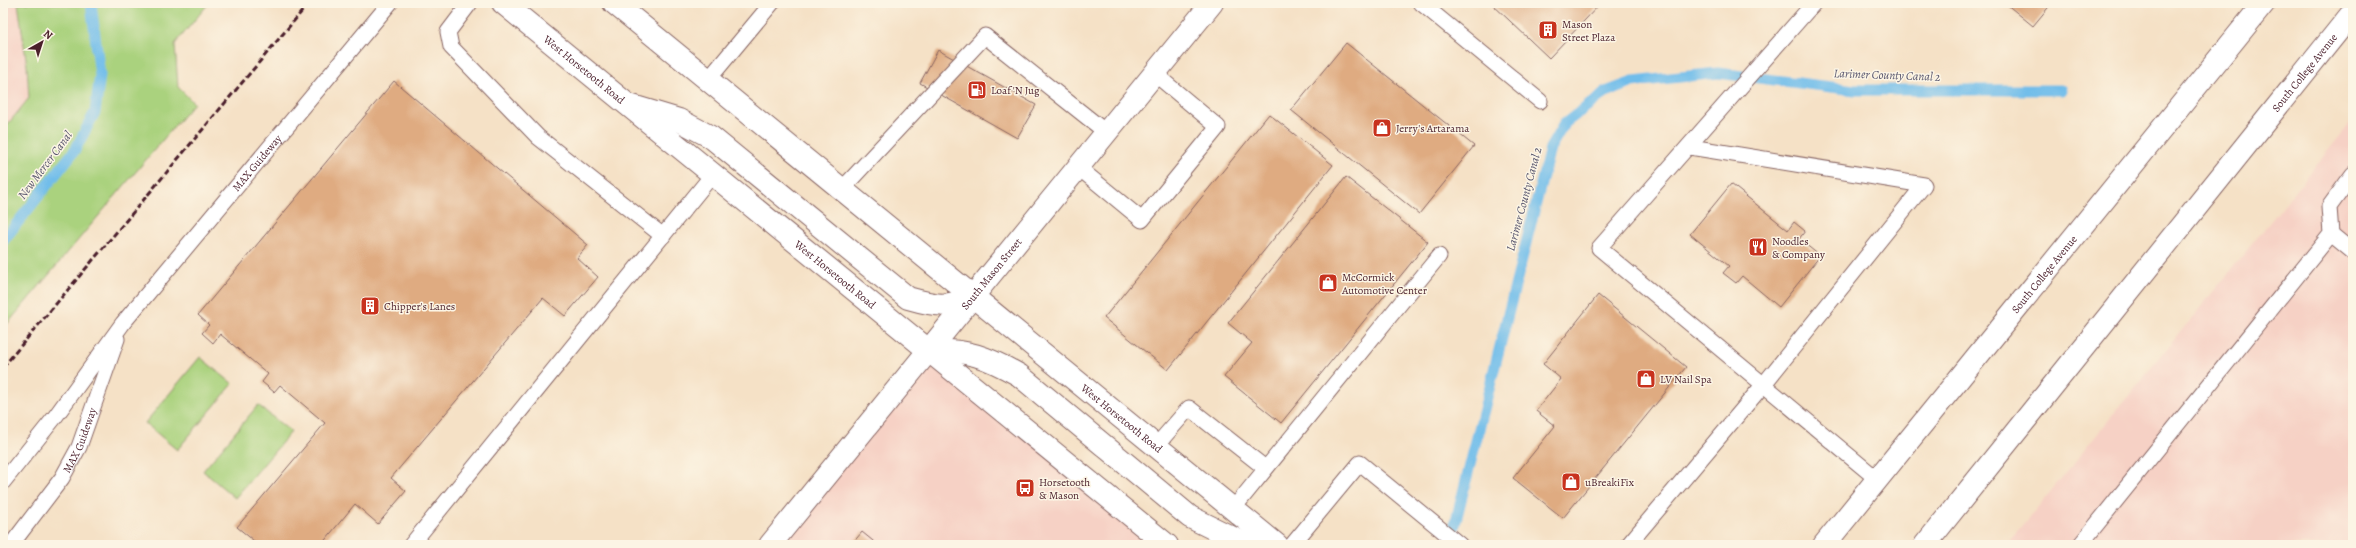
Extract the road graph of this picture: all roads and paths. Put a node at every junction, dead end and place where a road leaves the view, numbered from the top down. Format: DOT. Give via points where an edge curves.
graph roads {
  1 [pos="390,3"];
  2 [pos="470,3"];
  3 [pos="503,3"];
  4 [pos="614,3"];
  5 [pos="772,3"];
  6 [pos="1421,3"];
  7 [pos="1814,3"];
  8 [pos="2264,3"];
  9 [pos="1206,5"];
  10 [pos="2353,12"];
  11 [pos="1155,74"];
  12 [pos="708,80"];
  13 [pos="1540,101"];
  14 [pos="629,105"];
  15 [pos="1107,134"];
  16 [pos="1690,147"];
  17 [pos="1079,168"];
  18 [pos="713,174"];
  19 [pos="2353,174"];
  20 [pos="842,189"];
  21 [pos="2331,234"];
  22 [pos="663,236"];
  23 [pos="2353,252"];
  24 [pos="1439,256"];
  25 [pos="974,298"];
  26 [pos="123,323"];
  27 [pos="930,351"];
  28 [pos="1764,384"];
  29 [pos="1155,447"];
  30 [pos="1265,468"];
  31 [pos="1877,479"];
  32 [pos="3,482"];
  33 [pos="1233,509"];
  34 [pos="1824,544"];
  35 [pos="11,545"];
  36 [pos="411,545"];
  37 [pos="770,545"];
  38 [pos="1167,545"];
  39 [pos="1254,545"];
  40 [pos="1277,545"];
  41 [pos="1292,545"];
  42 [pos="1460,545"];
  43 [pos="1628,545"];
  44 [pos="1925,545"];
  45 [pos="2080,545"];
  1 -- 26 [label="lane, MAX Guideway"];
  2 -- 22 [label="lane" via="448,32 451,47 538,137"];
  3 -- 14 [label="main road, West Horsetooth Road"];
  4 -- 12 [label="main road, West Horsetooth Road"];
  5 -- 12 [label="lane"];
  6 -- 13 [label="lane"];
  7 -- 16 [label="lane"];
  8 -- 31 [label="main road, South College Avenue"];
  9 -- 11 [label="main road, South Mason Street"];
  10 -- 44 [label="main road, South College Avenue"];
  11 -- 15 [label="main road, South Mason Street"];
  11 -- 17 [label="lane" via="1218,127 1142,220"];
  12 -- 20 [label="main road, West Horsetooth Road"];
  14 -- 18 [label="main road, West Horsetooth Road"];
  14 -- 25 [label="main road" via="679,120 711,137 908,298 935,306 957,304"];
  15 -- 17 [label="main road, South Mason Street"];
  15 -- 20 [label="lane" via="985,36"];
  16 -- 28 [label="lane" via="1599,248"];
  16 -- 28 [label="lane" via="1924,185"];
  17 -- 25 [label="main road, South Mason Street"];
  18 -- 22 [label="lane"];
  18 -- 27 [label="main road, West Horsetooth Road"];
  19 -- 21 [label="lane" via="2329,207"];
  20 -- 25 [label="main road, West Horsetooth Road"];
  21 -- 23 [label="lane"];
  21 -- 45 [label="lane"];
  22 -- 36 [label="lane"];
  24 -- 30 [label="lane"];
  25 -- 27 [label="main road, South Mason Street"];
  25 -- 29 [label="main road, West Horsetooth Road"];
  26 -- 32 [label="lane, MAX Guideway" via="55,417"];
  26 -- 35 [label="lane, MAX Guideway" via="79,447 62,478"];
  27 -- 37 [label="main road, South Mason Street"];
  27 -- 38 [label="main road, West Horsetooth Road"];
  27 -- 39 [label="main road" via="949,350 981,356 1019,375 1190,516 1239,542"];
  28 -- 31 [label="lane"];
  28 -- 43 [label="lane"];
  29 -- 30 [label="lane" via="1189,408"];
  29 -- 33 [label="main road, West Horsetooth Road"];
  30 -- 33 [label="lane"];
  31 -- 34 [label="main road, South College Avenue"];
  33 -- 40 [label="main road, West Horsetooth Road"];
  41 -- 42 [label="lane" via="1360,463"];
}
